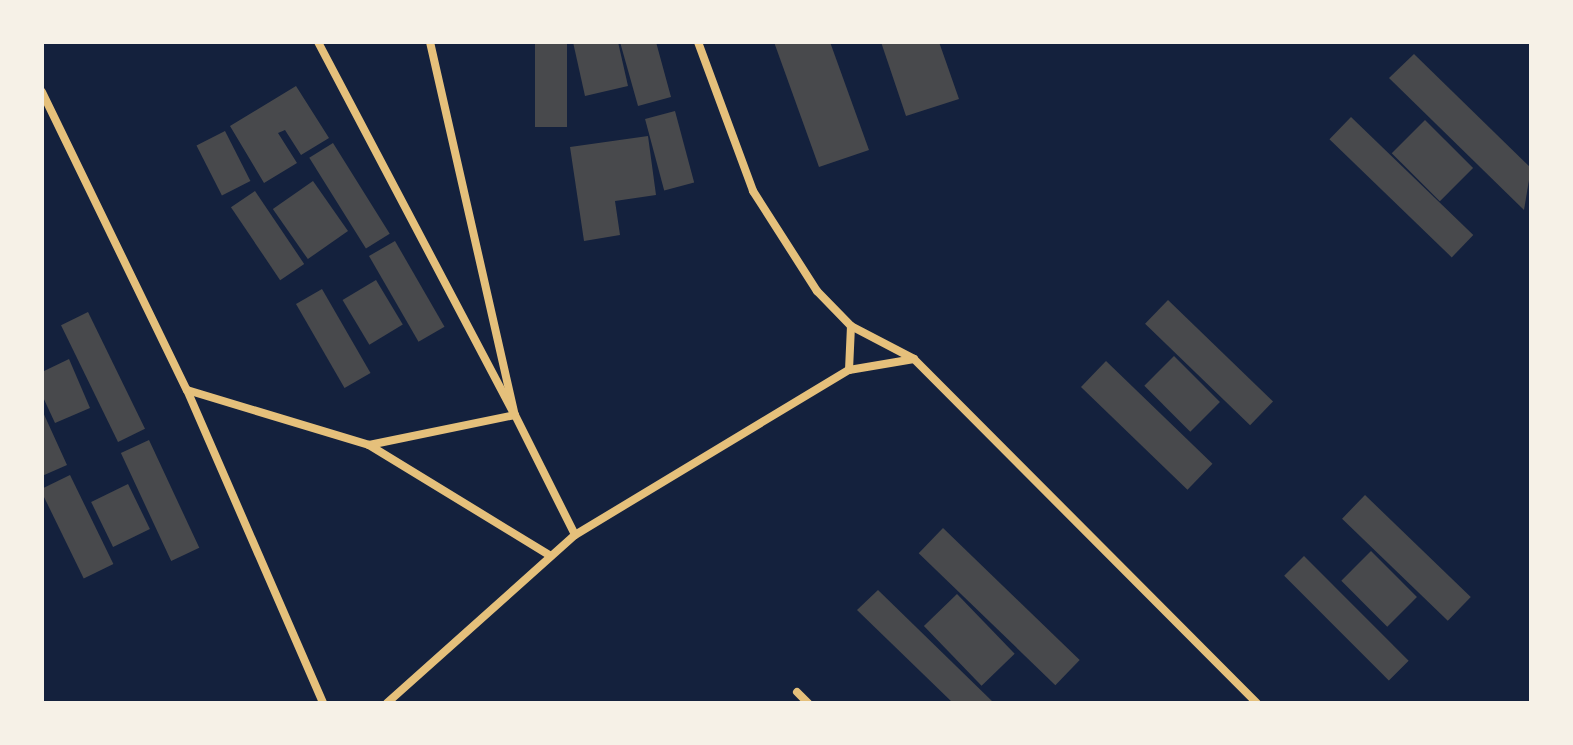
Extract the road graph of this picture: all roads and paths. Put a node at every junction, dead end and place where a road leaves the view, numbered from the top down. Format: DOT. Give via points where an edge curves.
graph roads {
  1 [pos="318,42"];
  2 [pos="430,42"];
  3 [pos="698,42"];
  4 [pos="42,92"];
  5 [pos="851,326"];
  6 [pos="914,359"];
  7 [pos="849,370"];
  8 [pos="187,390"];
  9 [pos="515,415"];
  10 [pos="369,445"];
  11 [pos="575,535"];
  12 [pos="551,556"];
  13 [pos="797,692"];
  14 [pos="323,703"];
  15 [pos="387,703"];
  16 [pos="808,703"];
  17 [pos="1257,703"];
  1 -- 9 [label="street"];
  2 -- 9 [label="street"];
  3 -- 5 [label="street" via="753,191 817,291"];
  4 -- 8 [label="street"];
  5 -- 6 [label="street"];
  5 -- 7 [label="street"];
  6 -- 7 [label="street"];
  6 -- 17 [label="street"];
  7 -- 11 [label="street"];
  8 -- 10 [label="street"];
  8 -- 14 [label="street"];
  9 -- 10 [label="street"];
  9 -- 11 [label="street"];
  10 -- 12 [label="street"];
  11 -- 12 [label="street"];
  12 -- 15 [label="street"];
  13 -- 16 [label="street"];
}
